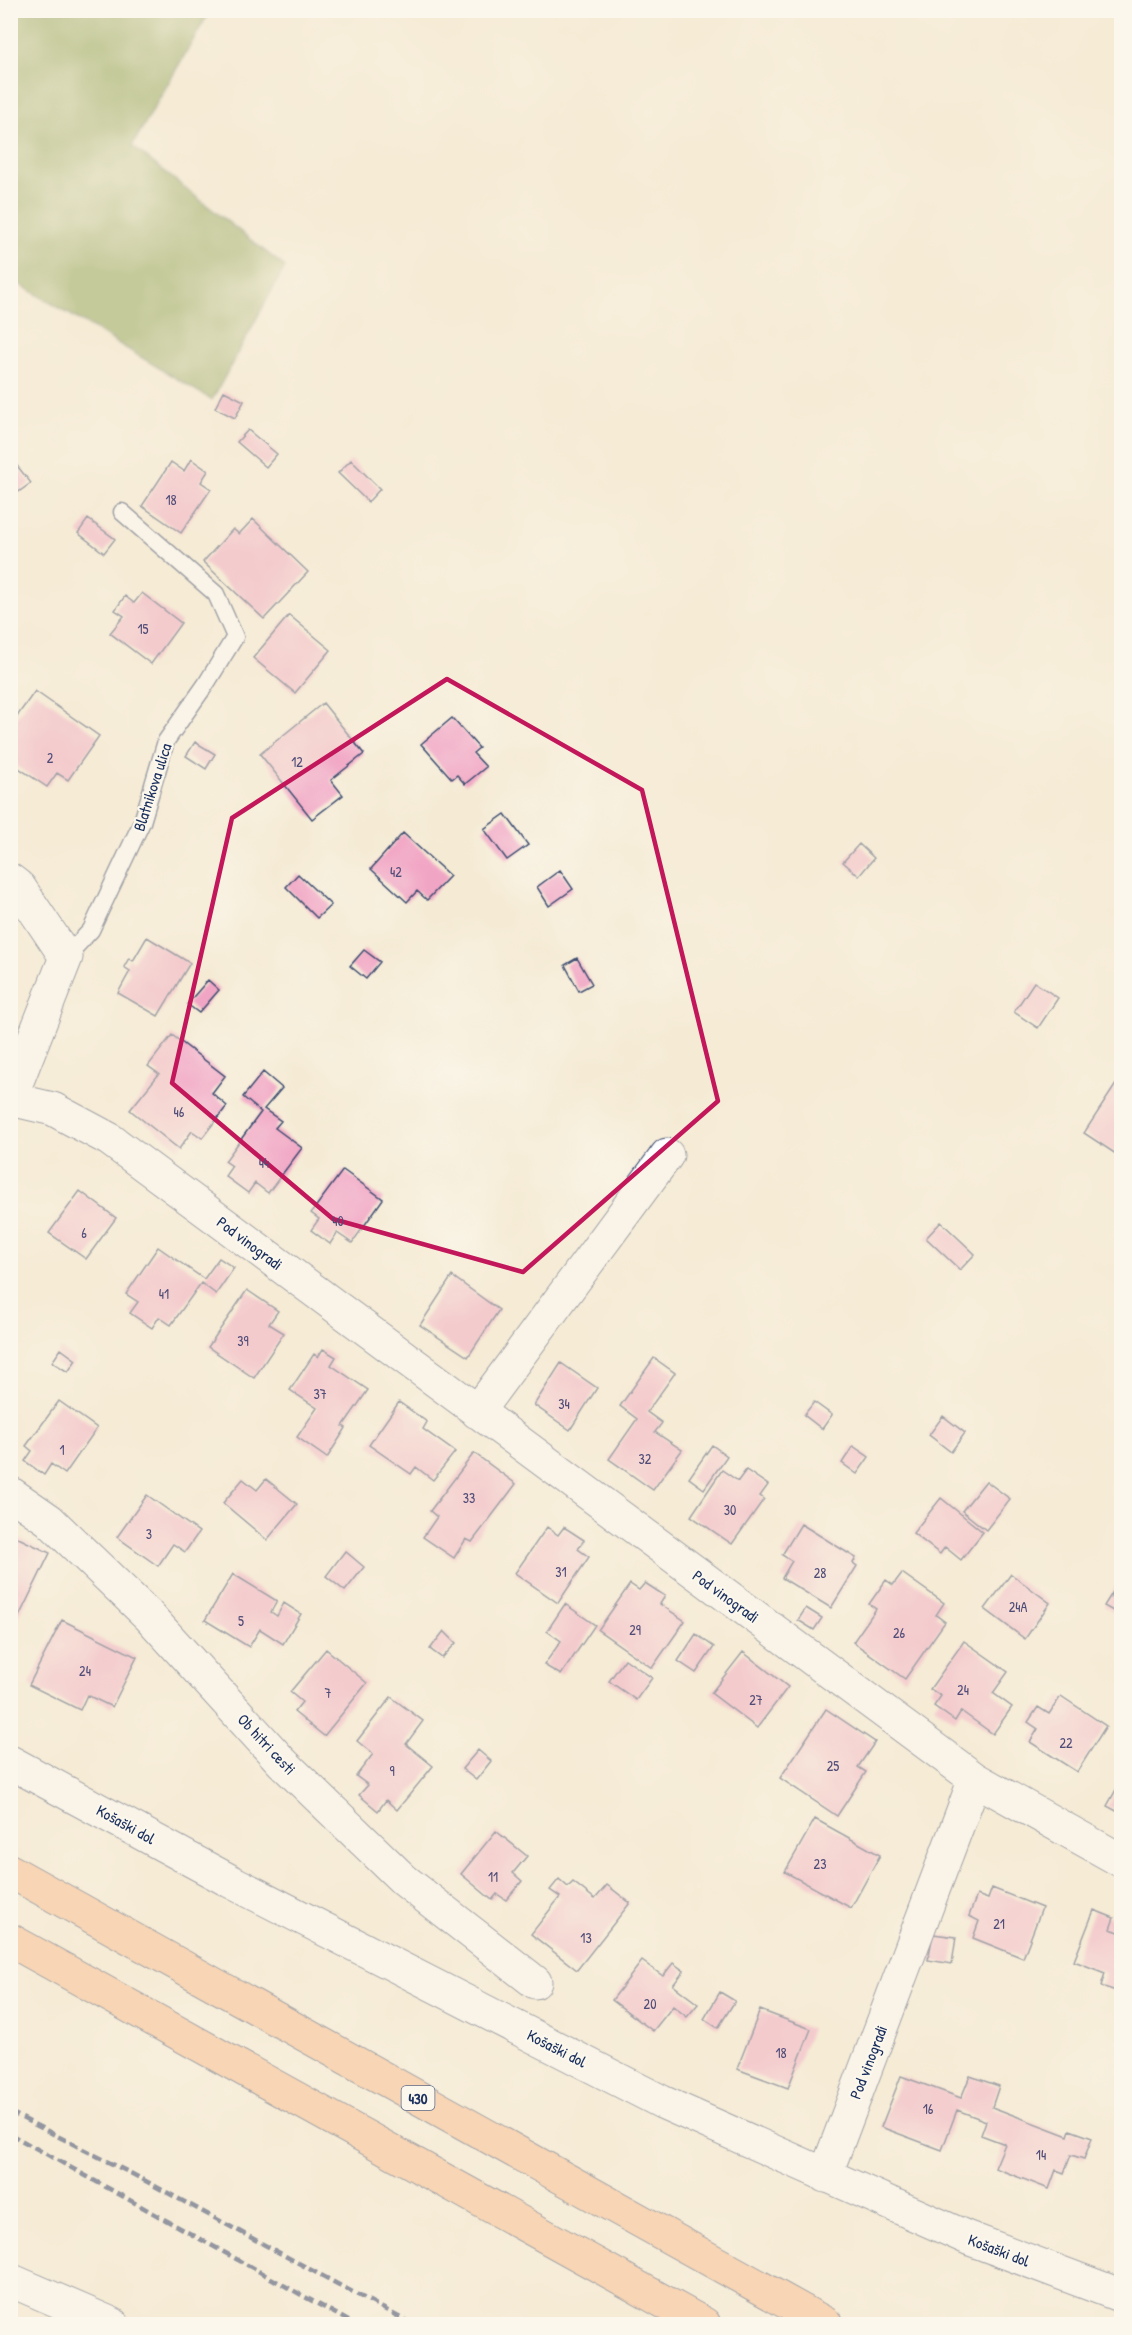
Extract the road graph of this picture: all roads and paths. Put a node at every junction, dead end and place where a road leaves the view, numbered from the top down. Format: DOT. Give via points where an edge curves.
graph roads {
  1 [pos="122,512"];
  2 [pos="10,880"];
  3 [pos="66,957"];
  4 [pos="10,1099"];
  5 [pos="667,1155"];
  6 [pos="477,1412"];
  7 [pos="10,1493"];
  8 [pos="10,1762"];
  9 [pos="975,1779"];
  10 [pos="1122,1861"];
  11 [pos="10,1870"];
  12 [pos="10,1940"];
  13 [pos="535,1982"];
  14 [pos="825,2176"];
  15 [pos="10,2280"];
  16 [pos="1122,2296"];
  17 [pos="112,2325"];
  18 [pos="704,2325"];
  19 [pos="826,2325"];
  1 -- 3 [label="lane, Blatnikova ulica" via="216,594 235,637 166,741 142,822 91,930"];
  2 -- 3 [label="street" via="20,887"];
  3 -- 4 [label="street, Blatnikova ulica"];
  4 -- 6 [label="street, Pod vinogradi" via="53,1109 110,1139"];
  5 -- 6 [label="street"];
  6 -- 9 [label="street, Pod vinogradi"];
  7 -- 13 [label="street, Ob hitri cesti" via="49,1520 148,1615 282,1762 404,1881"];
  8 -- 14 [label="street, Košaški dol" via="230,1881 662,2102"];
  9 -- 10 [label="street, Pod vinogradi"];
  9 -- 14 [label="street, Pod vinogradi"];
  11 -- 19 [label="highway, 430"];
  12 -- 18 [label="highway"];
  14 -- 16 [label="street, Košaški dol" via="968,2238"];
  15 -- 17 [label="street"];
}
